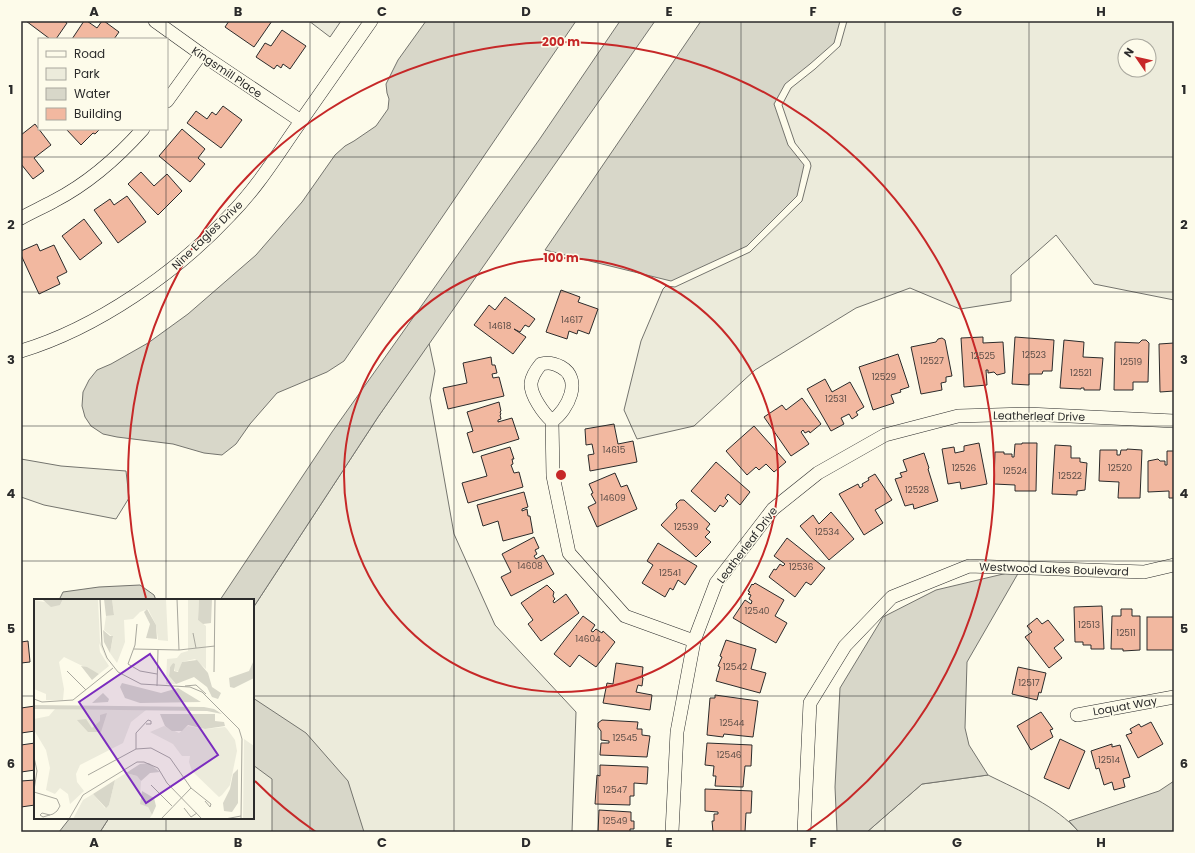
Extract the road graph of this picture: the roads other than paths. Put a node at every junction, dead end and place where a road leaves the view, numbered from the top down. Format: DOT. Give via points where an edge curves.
graph roads {
  1 [pos="155,21"];
  2 [pos="371,21"];
  3 [pos="201,54"];
  4 [pos="168,100"];
  5 [pos="301,121"];
  6 [pos="142,130"];
  7 [pos="21,218"];
  8 [pos="21,351"];
  9 [pos="552,421"];
  10 [pos="1174,421"];
  11 [pos="1174,565"];
  12 [pos="694,641"];
  13 [pos="1174,697"];
  14 [pos="1077,715"];
  15 [pos="672,832"];
  16 [pos="804,832"];
  1 -- 3 [label="street, Kingsmill Place"];
  2 -- 5 [label="street, Nine Eagles Drive"];
  3 -- 4 [label="street"];
  3 -- 5 [label="street, Kingsmill Place"];
  5 -- 8 [label="street, Nine Eagles Drive" via="259,182 230,215 172,269 100,316 67,333"];
  6 -- 7 [label="street" via="88,179 56,201"];
  9 -- 12 [label="street" via="552,476 569,553 625,616"];
  10 -- 12 [label="street, Leatherleaf Drive" via="1028,414 958,416 885,435 818,473 773,509 716,584"];
  11 -- 16 [label="street, Westwood Lakes Boulevard" via="1144,572 969,566 892,597 845,646 810,703"];
  12 -- 15 [label="street, Leatherleaf Drive" via="677,732"];
  13 -- 14 [label="street, Loquat Way"];
}
